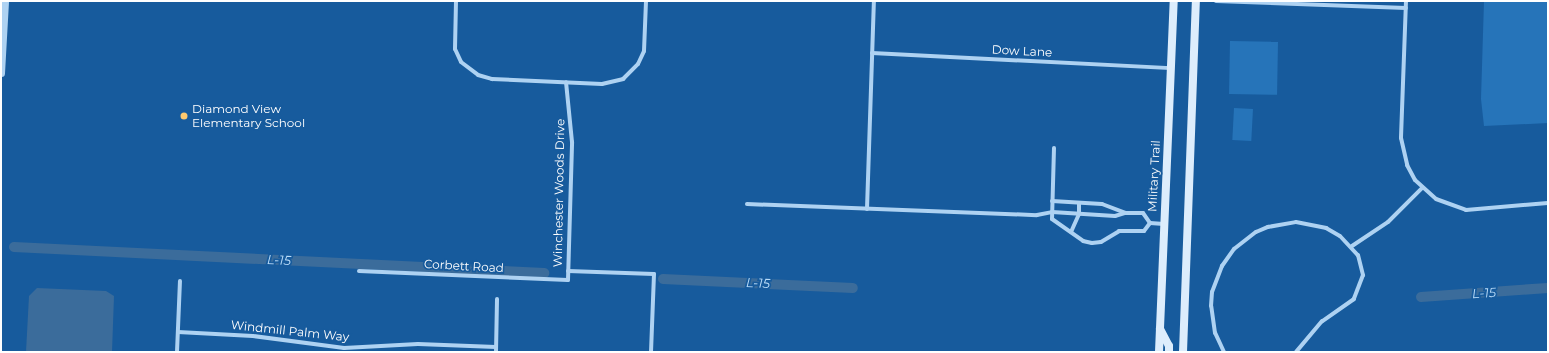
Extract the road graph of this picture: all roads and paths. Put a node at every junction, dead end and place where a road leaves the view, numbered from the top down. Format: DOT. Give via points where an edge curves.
graph roads {
  1 [pos="4,1"];
  2 [pos="456,1"];
  3 [pos="646,1"];
  4 [pos="874,1"];
  5 [pos="1174,1"];
  6 [pos="1196,1"];
  7 [pos="1216,1"];
  8 [pos="1406,1"];
  9 [pos="1406,8"];
  10 [pos="872,53"];
  11 [pos="1171,68"];
  12 [pos="1,73"];
  13 [pos="566,82"];
  14 [pos="1054,148"];
  15 [pos="1422,188"];
  16 [pos="1052,201"];
  17 [pos="1079,202"];
  18 [pos="1548,203"];
  19 [pos="746,204"];
  20 [pos="867,208"];
  21 [pos="1052,212"];
  22 [pos="1125,213"];
  23 [pos="1079,214"];
  24 [pos="1150,223"];
  25 [pos="1164,224"];
  26 [pos="1071,232"];
  27 [pos="1352,246"];
  28 [pos="359,271"];
  29 [pos="568,271"];
  30 [pos="568,280"];
  31 [pos="180,281"];
  32 [pos="498,299"];
  33 [pos="1160,328"];
  34 [pos="178,332"];
  35 [pos="496,350"];
  36 [pos="178,352"];
  37 [pos="651,352"];
  38 [pos="1159,352"];
  39 [pos="1169,352"];
  40 [pos="1183,352"];
  41 [pos="1224,352"];
  42 [pos="1296,352"];
  1 -- 12 [label="street"];
  2 -- 13 [label="street" via="456,49 461,62 472,72 492,78"];
  3 -- 13 [label="street" via="644,51 634,70 623,79 609,83"];
  4 -- 10 [label="street"];
  5 -- 11 [label="main road, Military Trail"];
  6 -- 40 [label="main road"];
  7 -- 9 [label="street"];
  8 -- 9 [label="street"];
  9 -- 15 [label="street" via="1401,138 1407,166"];
  10 -- 11 [label="street, Dow Lane"];
  10 -- 20 [label="street"];
  11 -- 25 [label="main road, Military Trail"];
  13 -- 29 [label="street, Winchester Woods Drive" via="572,142"];
  14 -- 16 [label="street"];
  15 -- 18 [label="street" via="1436,199 1466,210"];
  15 -- 27 [label="street" via="1388,222"];
  16 -- 17 [label="street"];
  16 -- 21 [label="street"];
  17 -- 22 [label="street" via="1102,204"];
  17 -- 23 [label="street"];
  19 -- 20 [label="street"];
  20 -- 21 [label="street" via="1036,215"];
  21 -- 23 [label="street"];
  21 -- 26 [label="street" via="1052,218"];
  22 -- 23 [label="street" via="1115,216"];
  22 -- 24 [label="street" via="1143,213"];
  23 -- 26 [label="street"];
  24 -- 25 [label="street"];
  24 -- 26 [label="street" via="1144,231 1118,231 1096,243 1084,241"];
  25 -- 33 [label="main road, Military Trail"];
  27 -- 41 [label="street" via="1326,228 1296,222 1268,227 1244,240 1222,266 1212,292 1212,320"];
  27 -- 42 [label="street" via="1363,268 1358,293 1348,304 1322,321"];
  28 -- 30 [label="street, Corbett Road"];
  29 -- 30 [label="street, Winchester Woods Drive"];
  29 -- 37 [label="street" via="654,274"];
  31 -- 34 [label="street"];
  32 -- 35 [label="street"];
  33 -- 38 [label="main road, Military Trail"];
  33 -- 39 [label="main road" via="1169,346"];
  34 -- 35 [label="street, Windmill Palm Way" via="253,336 344,348 418,344"];
  34 -- 36 [label="street"];
}
